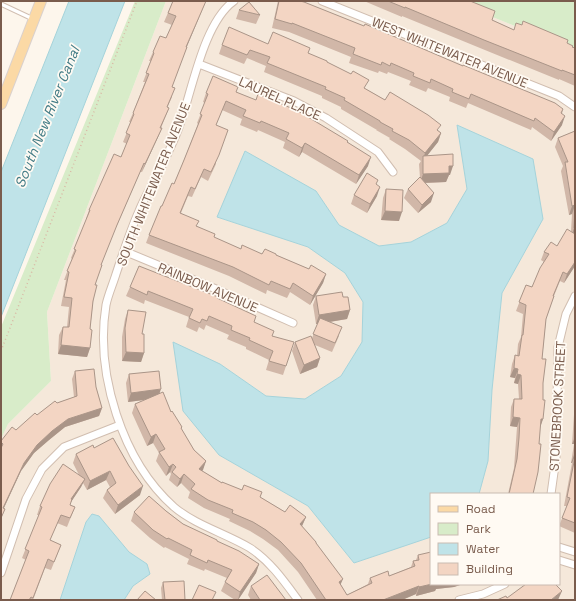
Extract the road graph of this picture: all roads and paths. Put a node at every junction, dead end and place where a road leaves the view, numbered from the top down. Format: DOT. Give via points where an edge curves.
graph roads {
  1 [pos="41,1"];
  2 [pos="137,1"];
  3 [pos="234,1"];
  4 [pos="322,1"];
  5 [pos="1,4"];
  6 [pos="34,19"];
  7 [pos="199,64"];
  8 [pos="1,104"];
  9 [pos="575,107"];
  10 [pos="393,172"];
  11 [pos="124,252"];
  12 [pos="575,296"];
  13 [pos="292,324"];
  14 [pos="1,351"];
  15 [pos="120,424"];
  16 [pos="551,493"];
  17 [pos="560,547"];
  18 [pos="575,552"];
  19 [pos="560,560"];
  20 [pos="575,565"];
  21 [pos="1,573"];
  22 [pos="502,585"];
  23 [pos="298,600"];
  24 [pos="459,600"];
  1 -- 6 [label="main road"];
  2 -- 14 [label="path"];
  3 -- 7 [label="street, SOUTH WHITEWATER AVENUE" via="227,6 212,28"];
  4 -- 9 [label="street, WEST WHITEWATER AVENUE" via="559,96"];
  5 -- 6 [label="lane"];
  6 -- 8 [label="main road"];
  7 -- 10 [label="street, LAUREL PLACE" via="294,101 326,118 378,152"];
  7 -- 11 [label="street, SOUTH WHITEWATER AVENUE" via="179,127 165,161 139,210"];
  11 -- 13 [label="street, RAINBOW AVENUE" via="216,289"];
  11 -- 15 [label="street, SOUTH WHITEWATER AVENUE" via="106,304 104,341 108,381"];
  12 -- 16 [label="street, STONEBROOK STREET" via="566,314 558,347 556,458"];
  15 -- 21 [label="street" via="64,447 42,469 26,499"];
  15 -- 23 [label="street, SOUTH WHITEWATER AVENUE" via="132,453 152,482 175,508 250,548 271,565"];
  17 -- 18 [label="street"];
  19 -- 20 [label="street"];
  22 -- 24 [label="street" via="483,594"];
}
